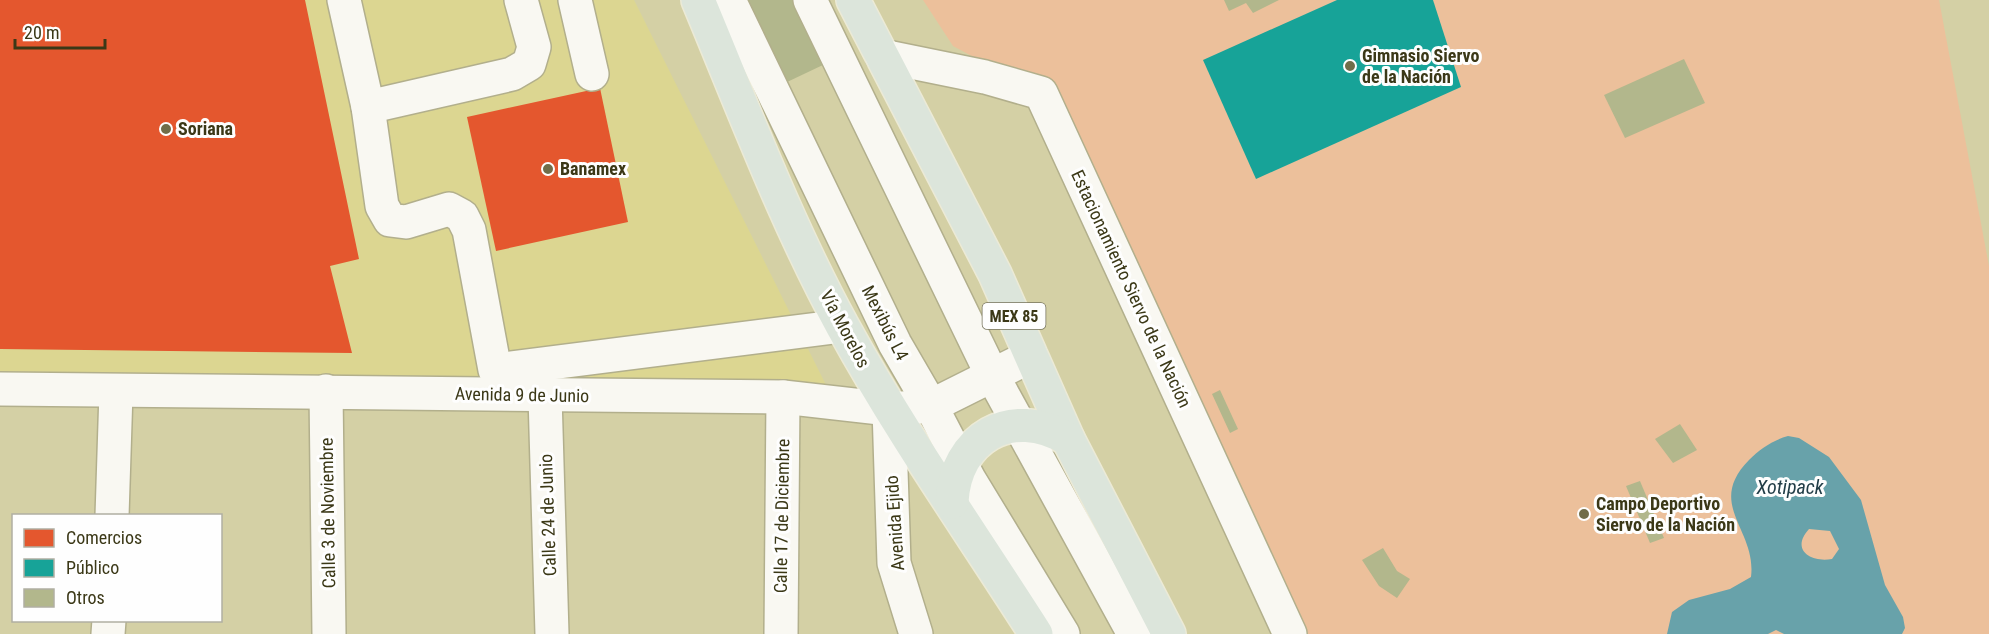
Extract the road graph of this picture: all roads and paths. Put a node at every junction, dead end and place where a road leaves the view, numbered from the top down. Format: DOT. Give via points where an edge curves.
graph roads {
  1 [pos="344,0"];
  2 [pos="521,0"];
  3 [pos="575,0"];
  4 [pos="698,0"];
  5 [pos="729,0"];
  6 [pos="810,0"];
  7 [pos="853,0"];
  8 [pos="882,56"];
  9 [pos="592,74"];
  10 [pos="368,107"];
  11 [pos="842,326"];
  12 [pos="1031,356"];
  13 [pos="992,375"];
  14 [pos="0,390"];
  15 [pos="326,391"];
  16 [pos="116,392"];
  17 [pos="545,396"];
  18 [pos="783,397"];
  19 [pos="931,406"];
  20 [pos="889,409"];
  21 [pos="1019,425"];
  22 [pos="1068,439"];
  23 [pos="961,463"];
  24 [pos="952,502"];
  25 [pos="112,514"];
  26 [pos="329,634"];
  27 [pos="552,634"];
  28 [pos="781,634"];
  29 [pos="916,634"];
  30 [pos="1036,634"];
  31 [pos="1063,634"];
  32 [pos="1134,634"];
  33 [pos="1169,634"];
  34 [pos="1290,634"];
  1 -- 10 [label="street"];
  2 -- 10 [label="street" via="534,47 529,64 512,74"];
  3 -- 9 [label="street"];
  4 -- 11 [label="main road, Vía Morelos" via="797,235"];
  5 -- 19 [label="street, Mexibús L4" via="895,344"];
  6 -- 13 [label="street"];
  7 -- 8 [label="main road, MEX 85"];
  8 -- 12 [label="main road, MEX 85" via="996,274"];
  8 -- 34 [label="street, Estacionamiento Siervo de la Nación" via="1041,93"];
  10 -- 11 [label="street" via="382,206 390,220 406,222 449,209 462,216 469,230 495,370"];
  11 -- 20 [label="main road, Vía Morelos"];
  12 -- 13 [label="street, Avenida 9 de Junio"];
  12 -- 22 [label="main road, MEX 85"];
  13 -- 19 [label="street, Avenida 9 de Junio"];
  13 -- 21 [label="street"];
  14 -- 16 [label="street, Avenida 9 de Junio"];
  15 -- 16 [label="street, Avenida 9 de Junio"];
  15 -- 17 [label="street, Avenida 9 de Junio"];
  15 -- 26 [label="street, Calle 3 de Noviembre"];
  16 -- 25 [label="street"];
  17 -- 18 [label="street, Avenida 9 de Junio"];
  17 -- 27 [label="street, Calle 24 de Junio"];
  18 -- 20 [label="street, Avenida 9 de Junio"];
  18 -- 28 [label="street, Calle 17 de Diciembre"];
  19 -- 20 [label="street, Avenida 9 de Junio"];
  19 -- 23 [label="street, Mexibús L4"];
  20 -- 24 [label="main road, Vía Morelos"];
  20 -- 29 [label="street, Avenida Ejido" via="894,563"];
  21 -- 22 [label="main road" via="1040,426"];
  21 -- 23 [label="main road" via="993,431"];
  21 -- 32 [label="street"];
  22 -- 33 [label="main road, MEX 85"];
  23 -- 24 [label="main road"];
  23 -- 31 [label="street, Mexibús L4"];
  24 -- 30 [label="main road, Vía Morelos"];
}
